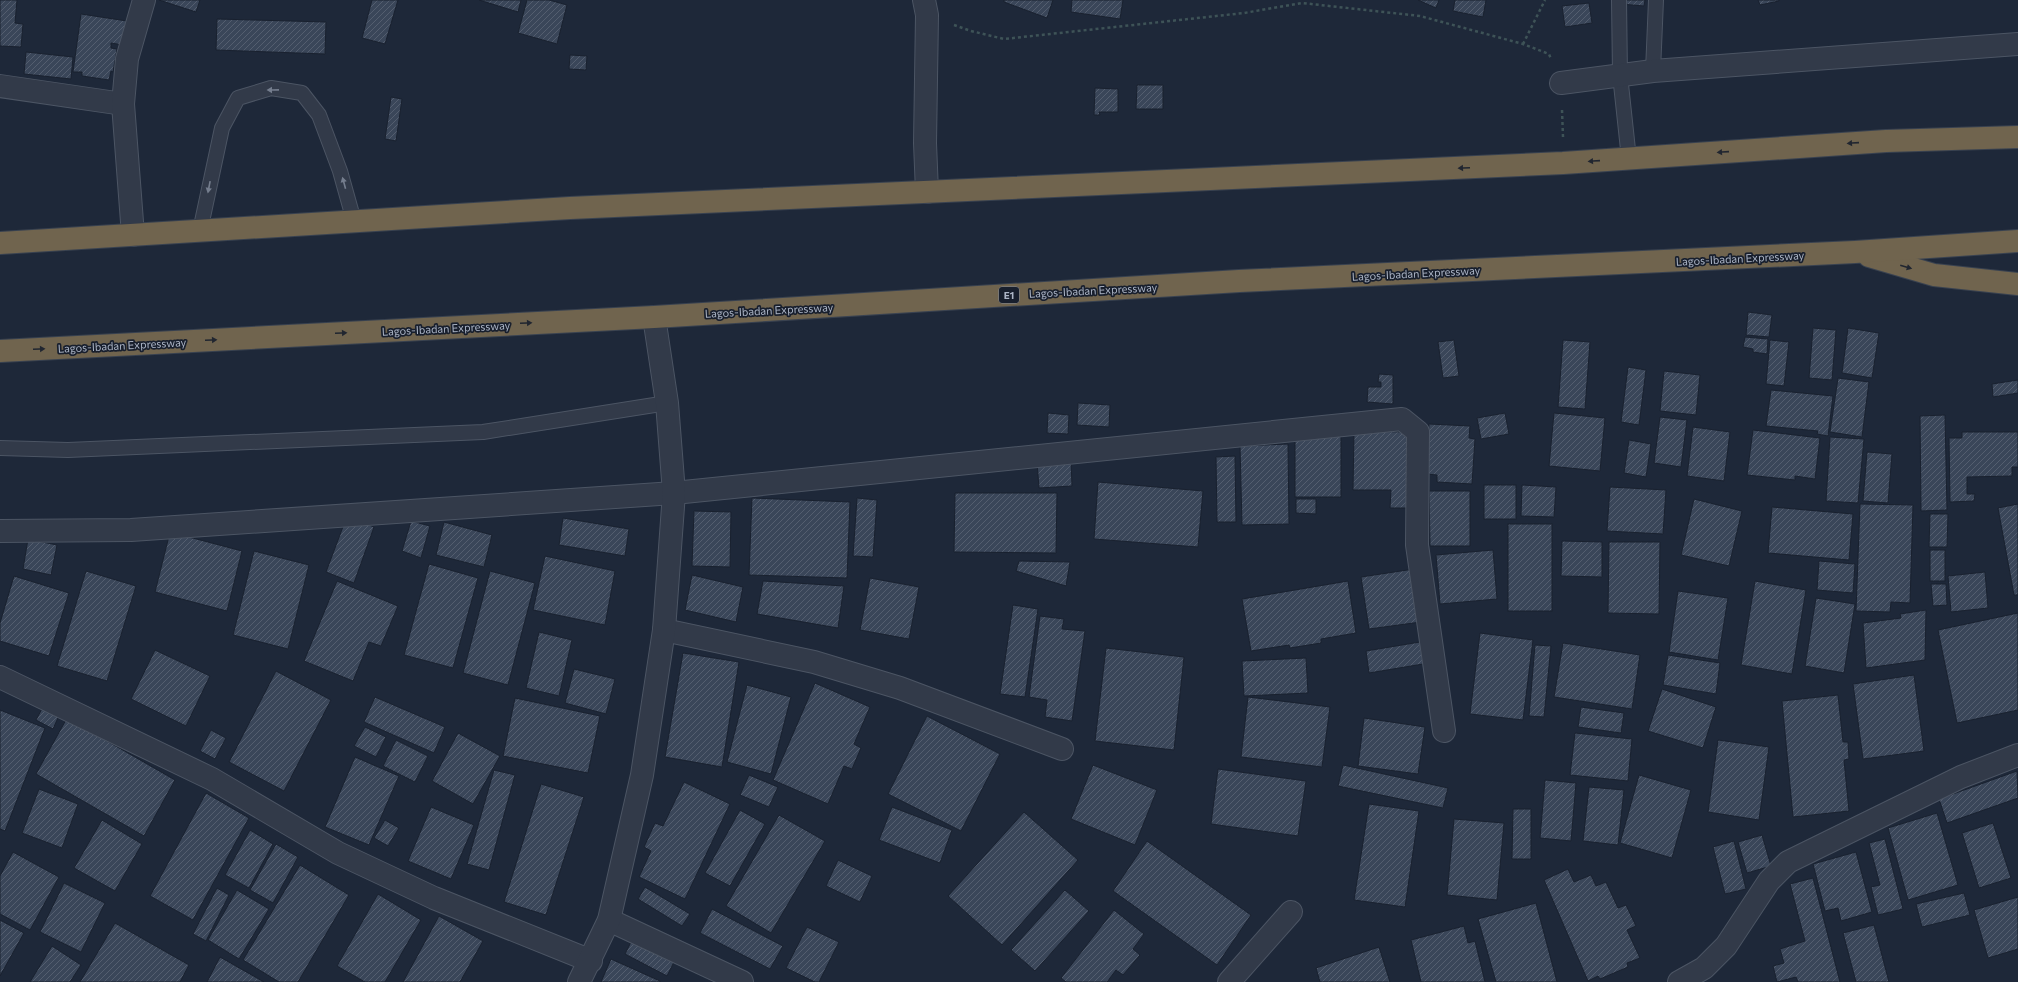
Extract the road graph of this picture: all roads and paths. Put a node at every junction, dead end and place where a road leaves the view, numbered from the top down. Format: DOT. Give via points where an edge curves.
graph roads {
  1 [pos="144,0"];
  2 [pos="1545,0"];
  3 [pos="1619,0"];
  4 [pos="1656,0"];
  5 [pos="1302,2"];
  6 [pos="925,8"];
  7 [pos="1523,44"];
  8 [pos="2018,44"];
  9 [pos="1653,71"];
  10 [pos="1620,75"];
  11 [pos="1561,83"];
  12 [pos="0,86"];
  13 [pos="123,104"];
  14 [pos="2018,125"];
  15 [pos="2018,137"];
  16 [pos="1886,141"];
  17 [pos="1629,159"];
  18 [pos="1563,163"];
  19 [pos="927,192"];
  20 [pos="354,221"];
  21 [pos="200,231"];
  22 [pos="133,235"];
  23 [pos="2018,241"];
  24 [pos="0,243"];
  25 [pos="1855,252"];
  26 [pos="2018,284"];
  27 [pos="654,317"];
  28 [pos="0,351"];
  29 [pos="667,403"];
  30 [pos="0,448"];
  31 [pos="674,493"];
  32 [pos="0,532"];
  33 [pos="664,630"];
  34 [pos="0,677"];
  35 [pos="1444,731"];
  36 [pos="1062,749"];
  37 [pos="2018,755"];
  38 [pos="1291,912"];
  39 [pos="609,920"];
  40 [pos="590,961"];
  41 [pos="579,982"];
  42 [pos="742,982"];
  43 [pos="1229,982"];
  44 [pos="1679,982"];
  1 -- 13 [label="street" via="127,59"];
  2 -- 7 [label="path"];
  3 -- 10 [label="lane"];
  4 -- 9 [label="lane"];
  5 -- 6 [label="path" via="1244,13 1004,39 971,31"];
  5 -- 7 [label="path" via="1420,16"];
  6 -- 19 [label="street"];
  7 -- 11 [label="path" via="1549,54"];
  8 -- 9 [label="street"];
  9 -- 10 [label="street"];
  10 -- 11 [label="street"];
  10 -- 17 [label="lane"];
  11 -- 18 [label="path"];
  12 -- 13 [label="street"];
  13 -- 22 [label="street"];
  14 -- 16 [label="highway"];
  15 -- 16 [label="highway"];
  16 -- 17 [label="highway, one-way"];
  17 -- 18 [label="highway, one-way"];
  18 -- 19 [label="highway, one-way"];
  19 -- 20 [label="highway" via="570,208"];
  20 -- 21 [label="highway"];
  20 -- 21 [label="lane, one-way" via="340,171 319,115 302,93 271,88 238,98 222,128"];
  21 -- 22 [label="highway"];
  22 -- 24 [label="highway"];
  23 -- 25 [label="highway, Lagos-Ibadan Expressway / E1"];
  25 -- 26 [label="highway, one-way" via="1934,275"];
  25 -- 27 [label="highway, Lagos-Ibadan Expressway / E1" via="1239,281"];
  28 -- 27 [label="highway, Lagos-Ibadan Expressway / E1, one-way"];
  27 -- 29 [label="street"];
  29 -- 30 [label="lane" via="483,432 68,450"];
  29 -- 31 [label="street"];
  31 -- 32 [label="street" via="131,530"];
  31 -- 33 [label="street"];
  31 -- 35 [label="street" via="1402,419 1418,432 1417,545"];
  33 -- 36 [label="street" via="814,662 900,688"];
  33 -- 39 [label="street" via="642,775"];
  34 -- 40 [label="street" via="212,779 338,853 434,898"];
  37 -- 44 [label="street" via="1961,777 1788,862 1769,881 1726,946 1704,968"];
  38 -- 43 [label="street"];
  39 -- 40 [label="street"];
  39 -- 42 [label="street"];
  40 -- 41 [label="street"];
}
